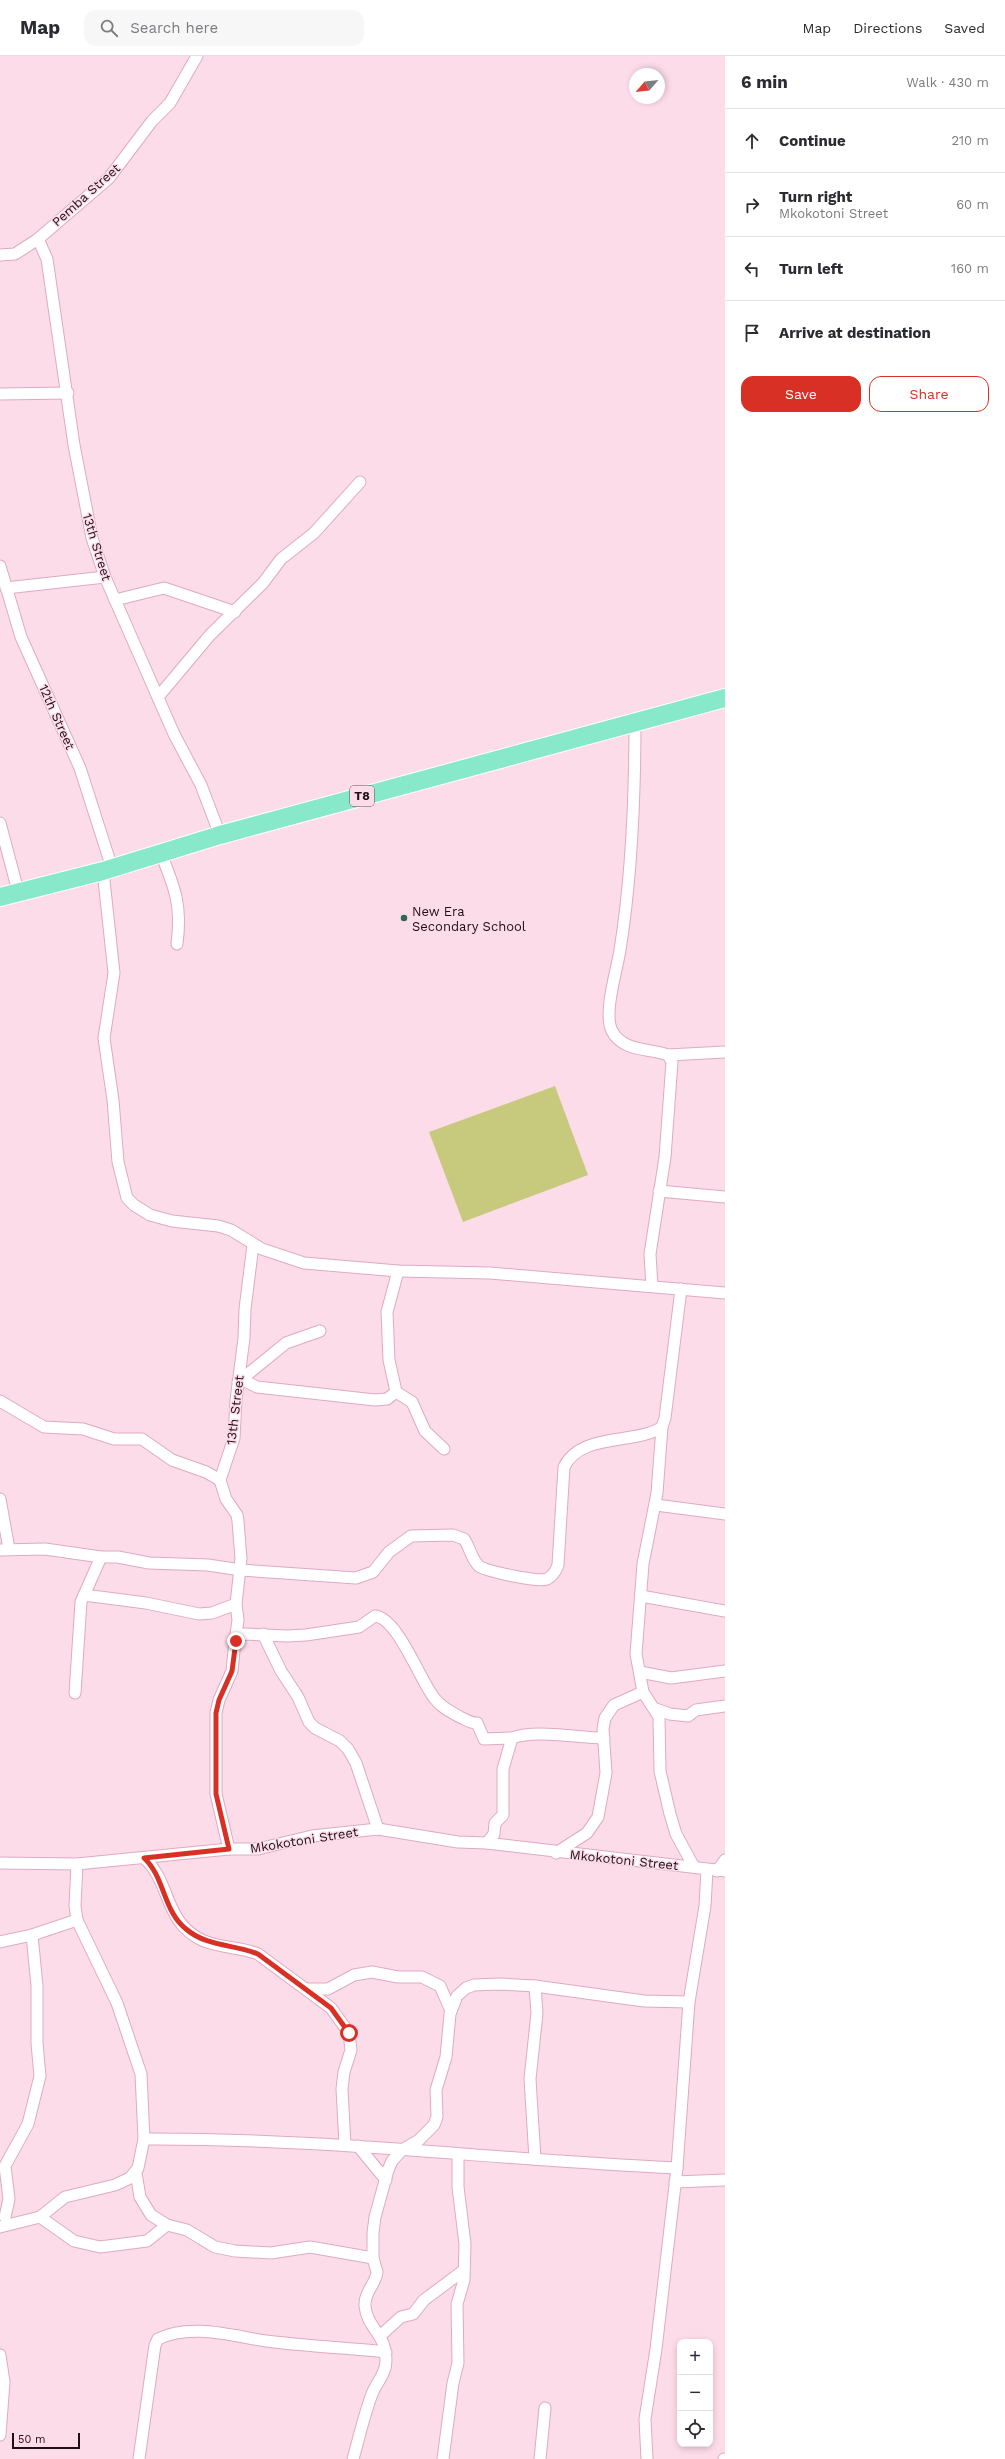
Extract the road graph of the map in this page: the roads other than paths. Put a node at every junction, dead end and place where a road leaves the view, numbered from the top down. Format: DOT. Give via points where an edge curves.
graph roads {
  1 [pos="197,56"];
  2 [pos="38,239"];
  3 [pos="0,255"];
  4 [pos="68,393"];
  5 [pos="0,394"];
  6 [pos="360,482"];
  7 [pos="0,566"];
  8 [pos="105,577"];
  9 [pos="6,588"];
  10 [pos="115,600"];
  11 [pos="235,612"];
  12 [pos="158,697"];
  13 [pos="725,698"];
  14 [pos="635,721"];
  15 [pos="0,823"];
  16 [pos="220,835"];
  17 [pos="161,854"];
  18 [pos="108,869"];
  19 [pos="18,891"];
  20 [pos="0,897"];
  21 [pos="177,944"];
  22 [pos="725,1052"];
  23 [pos="668,1055"];
  24 [pos="659,1191"];
  25 [pos="725,1197"];
  26 [pos="253,1245"];
  27 [pos="398,1271"];
  28 [pos="652,1286"];
  29 [pos="681,1289"];
  30 [pos="725,1293"];
  31 [pos="320,1330"];
  32 [pos="240,1381"];
  33 [pos="396,1392"];
  34 [pos="0,1401"];
  35 [pos="662,1427"];
  36 [pos="444,1449"];
  37 [pos="220,1480"];
  38 [pos="0,1499"];
  39 [pos="656,1505"];
  40 [pos="725,1514"];
  41 [pos="4,1550"];
  42 [pos="101,1557"];
  43 [pos="241,1570"];
  44 [pos="84,1595"];
  45 [pos="642,1596"];
  46 [pos="236,1604"];
  47 [pos="725,1611"];
  48 [pos="263,1634"];
  49 [pos="236,1641"];
  50 [pos="725,1671"];
  51 [pos="640,1672"];
  52 [pos="643,1692"];
  53 [pos="75,1693"];
  54 [pos="725,1706"];
  55 [pos="656,1709"];
  56 [pos="512,1738"];
  57 [pos="604,1738"];
  58 [pos="378,1829"];
  59 [pos="487,1843"];
  60 [pos="229,1849"];
  61 [pos="556,1853"];
  62 [pos="144,1858"];
  63 [pos="725,1860"];
  64 [pos="0,1863"];
  65 [pos="77,1864"];
  66 [pos="694,1867"];
  67 [pos="716,1870"];
  68 [pos="77,1920"];
  69 [pos="32,1935"];
  70 [pos="0,1942"];
  71 [pos="535,1986"];
  72 [pos="306,1989"];
  73 [pos="689,2002"];
  74 [pos="451,2011"];
  75 [pos="144,2139"];
  76 [pos="345,2145"];
  77 [pos="358,2146"];
  78 [pos="402,2150"];
  79 [pos="458,2155"];
  80 [pos="535,2159"];
  81 [pos="677,2168"];
  82 [pos="136,2174"];
  83 [pos="386,2180"];
  84 [pos="725,2180"];
  85 [pos="674,2182"];
  86 [pos="40,2217"];
  87 [pos="2,2220"];
  88 [pos="167,2225"];
  89 [pos="373,2258"];
  90 [pos="463,2271"];
  91 [pos="381,2335"];
  92 [pos="386,2352"];
  93 [pos="0,2355"];
  94 [pos="545,2408"];
  95 [pos="0,2435"];
  96 [pos="139,2459"];
  97 [pos="353,2459"];
  98 [pos="444,2459"];
  99 [pos="540,2459"];
  100 [pos="647,2459"];
  1 -- 2 [label="street, Pemba Street" via="170,103 152,121 118,168"];
  2 -- 3 [label="street, Pemba Street" via="14,254"];
  2 -- 4 [label="street, 13th Street" via="47,259"];
  4 -- 5 [label="street"];
  4 -- 8 [label="street, 13th Street" via="84,501 92,538"];
  6 -- 11 [label="street" via="314,533 282,559"];
  7 -- 9 [label="street, 12th Street"];
  8 -- 9 [label="street"];
  8 -- 10 [label="street, 13th Street"];
  9 -- 18 [label="street, 12th Street" via="30,657 80,768"];
  10 -- 11 [label="street" via="164,588"];
  10 -- 12 [label="street, 13th Street"];
  11 -- 12 [label="street" via="210,635"];
  12 -- 16 [label="street, 13th Street" via="201,785"];
  13 -- 14 [label="highway, T8"];
  14 -- 16 [label="highway, T8"];
  14 -- 23 [label="street" via="635,778 630,854 610,1020 612,1031 620,1041 635,1048"];
  15 -- 19 [label="street"];
  16 -- 17 [label="highway, T8"];
  17 -- 18 [label="highway, T8"];
  17 -- 21 [label="street" via="174,883 177,897"];
  18 -- 19 [label="highway, T8"];
  18 -- 26 [label="street, 12th Street" via="114,973 104,1038 118,1162 127,1198 150,1215 172,1221 218,1226 231,1230"];
  19 -- 20 [label="highway, T8"];
  22 -- 23 [label="street"];
  23 -- 24 [label="street" via="673,1071 669,1090 665,1157"];
  24 -- 25 [label="street"];
  24 -- 28 [label="street" via="650,1254"];
  26 -- 27 [label="street, 12th Street" via="304,1263"];
  26 -- 32 [label="street, 13th Street"];
  27 -- 28 [label="street, 12th Street" via="490,1273 598,1284"];
  27 -- 33 [label="street" via="387,1312 389,1360"];
  28 -- 29 [label="street, 12th Street"];
  29 -- 30 [label="street, 12th Street"];
  29 -- 35 [label="street"];
  31 -- 32 [label="street" via="286,1342"];
  32 -- 33 [label="street" via="257,1387 365,1400 387,1400"];
  32 -- 37 [label="street, 13th Street" via="234,1438"];
  33 -- 36 [label="street" via="412,1402 425,1431"];
  34 -- 37 [label="street" via="44,1427 83,1429 114,1439 142,1439 172,1460"];
  35 -- 39 [label="street"];
  35 -- 43 [label="street" via="644,1435 604,1441 567,1461 564,1467 558,1565 556,1572 547,1580 535,1581 484,1569 473,1560 466,1543 459,1537 428,1534 411,1536 401,1541 373,1572 356,1578"];
  37 -- 43 [label="street" via="226,1499 237,1515"];
  38 -- 41 [label="street"];
  39 -- 40 [label="street"];
  39 -- 45 [label="street" via="643,1564"];
  41 -- 42 [label="street" via="50,1549"];
  42 -- 43 [label="street"];
  42 -- 44 [label="street"];
  43 -- 46 [label="street"];
  44 -- 46 [label="street" via="146,1603 198,1614 212,1613"];
  44 -- 53 [label="street"];
  45 -- 47 [label="street"];
  45 -- 51 [label="street" via="636,1641"];
  46 -- 49 [label="street"];
  48 -- 49 [label="street" via="244,1634"];
  48 -- 56 [label="street" via="306,1635 359,1627 375,1616 383,1617 390,1623 424,1684 442,1707 471,1723 477,1723 484,1739"];
  48 -- 58 [label="street" via="298,1696 309,1722 340,1741 348,1749 356,1763"];
  49 -- 60 [label="street" via="232,1671 216,1713 216,1794"];
  50 -- 51 [label="street" via="671,1678"];
  51 -- 52 [label="street"];
  52 -- 55 [label="street"];
  52 -- 57 [label="street" via="610,1709 605,1718"];
  54 -- 55 [label="street" via="696,1710 688,1716"];
  55 -- 66 [label="street" via="660,1723 660,1771 669,1809 676,1834"];
  56 -- 57 [label="street" via="557,1735"];
  56 -- 59 [label="street" via="503,1769 503,1815 495,1823 494,1834"];
  57 -- 61 [label="street" via="606,1773 598,1816 587,1833"];
  58 -- 59 [label="street, Mkokotoni Street" via="458,1842"];
  58 -- 60 [label="street, Mkokotoni Street" via="312,1836 258,1849"];
  59 -- 61 [label="street, Mkokotoni Street"];
  60 -- 62 [label="street, Mkokotoni Street"];
  61 -- 66 [label="street, Mkokotoni Street"];
  62 -- 65 [label="street, Mkokotoni Street"];
  62 -- 72 [label="street" via="153,1868 169,1906 185,1929 205,1941 258,1954"];
  63 -- 67 [label="street"];
  64 -- 65 [label="street, Mkokotoni Street"];
  65 -- 68 [label="street"];
  66 -- 67 [label="street, Mkokotoni Street"];
  67 -- 73 [label="street" via="705,1906"];
  68 -- 69 [label="street"];
  68 -- 75 [label="street" via="117,2003 136,2055 141,2074"];
  69 -- 70 [label="street"];
  69 -- 87 [label="street" via="37,1986 40,2076 28,2124 5,2166 9,2199"];
  71 -- 73 [label="street" via="644,2001"];
  71 -- 74 [label="street" via="474,1985 457,1996"];
  71 -- 80 [label="street" via="537,2013 530,2080"];
  72 -- 74 [label="street" via="328,1989 354,1975 372,1972 398,1977 413,1976 433,1981 440,1986"];
  72 -- 76 [label="street" via="336,2013 351,2041 342,2089"];
  73 -- 81 [label="street"];
  74 -- 78 [label="street" via="446,2057 436,2090 437,2117 427,2134"];
  75 -- 76 [label="street" via="248,2140"];
  75 -- 82 [label="street"];
  76 -- 77 [label="street"];
  77 -- 78 [label="street"];
  77 -- 83 [label="street"];
  78 -- 79 [label="street"];
  78 -- 83 [label="street" via="392,2161"];
  79 -- 80 [label="street"];
  79 -- 90 [label="street" via="458,2187 465,2244"];
  80 -- 81 [label="street"];
  81 -- 85 [label="street"];
  82 -- 86 [label="street" via="115,2185 65,2197"];
  82 -- 88 [label="street" via="140,2197 146,2210"];
  83 -- 89 [label="street" via="375,2217"];
  84 -- 85 [label="street"];
  85 -- 100 [label="street" via="656,2350 645,2419"];
  86 -- 87 [label="street" via="21,2222"];
  86 -- 88 [label="street" via="74,2241 100,2247 147,2241"];
  88 -- 89 [label="street" via="187,2230 215,2247 235,2251 271,2253 310,2247"];
  89 -- 91 [label="street" via="377,2272 366,2294 366,2315"];
  90 -- 91 [label="street" via="424,2300 413,2314 398,2318"];
  90 -- 98 [label="street" via="463,2288 457,2304 458,2363"];
  91 -- 92 [label="street"];
  92 -- 96 [label="street" via="266,2341 201,2331 168,2334 158,2339 155,2345"];
  92 -- 97 [label="street" via="385,2370 371,2395"];
  93 -- 95 [label="street" via="4,2382"];
  94 -- 99 [label="street"];
}
